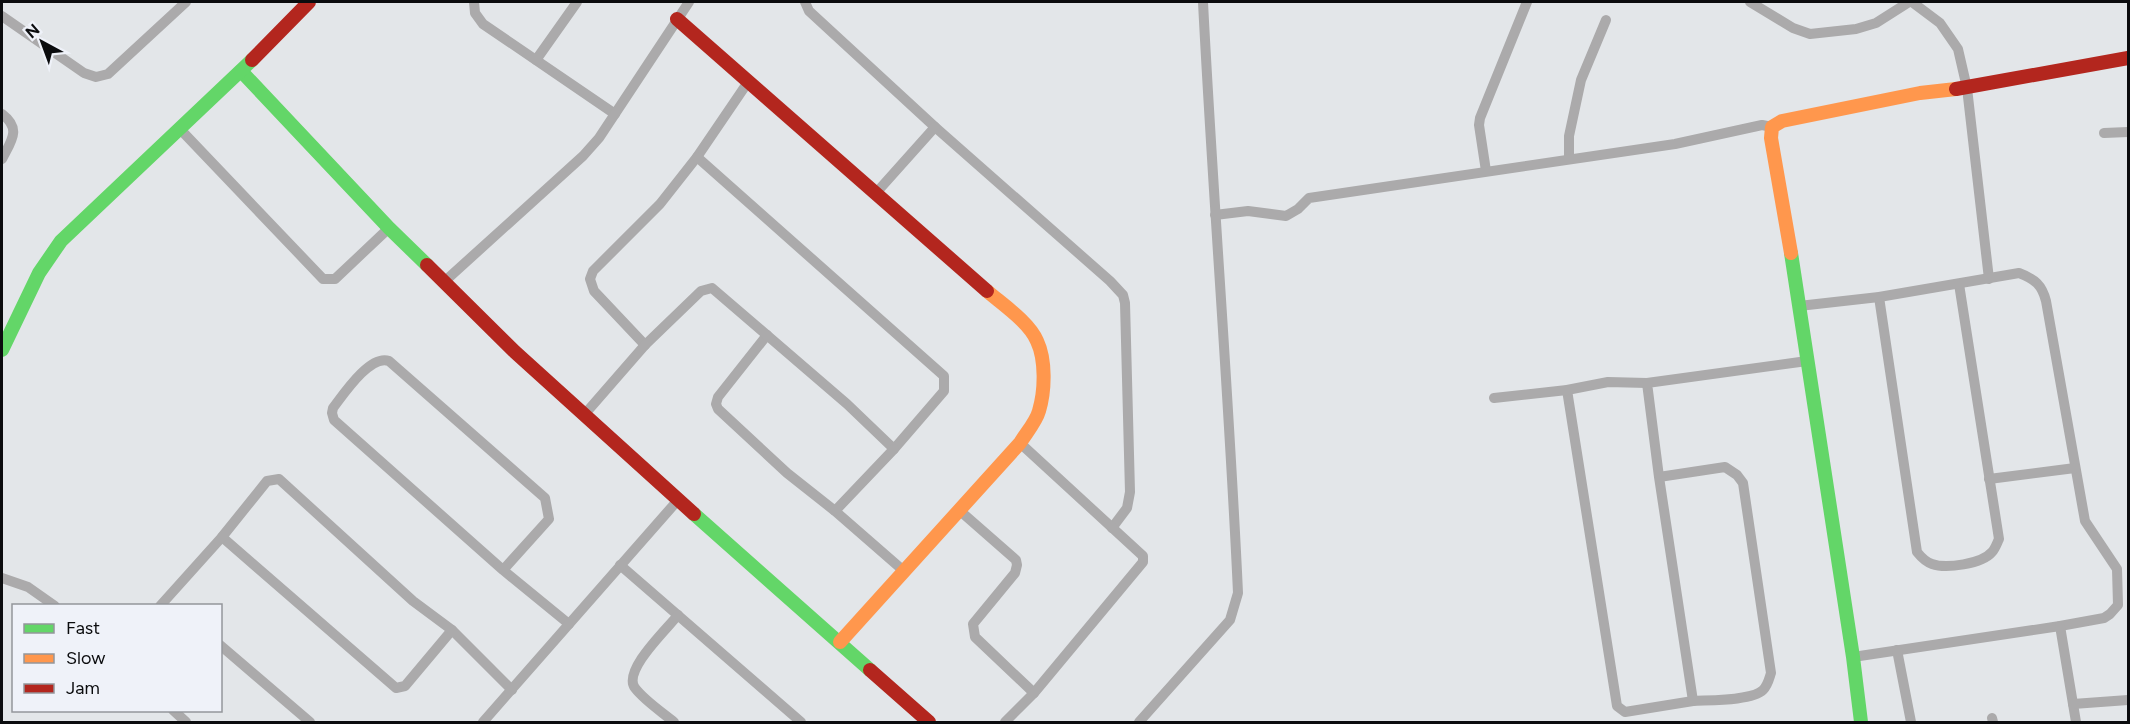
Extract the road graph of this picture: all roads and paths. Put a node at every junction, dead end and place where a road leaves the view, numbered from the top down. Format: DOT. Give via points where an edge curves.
graph roads {
  1 [pos="186,2"];
  2 [pos="309,2"];
  3 [pos="474,2"];
  4 [pos="577,2"];
  5 [pos="688,2"];
  6 [pos="805,2"];
  7 [pos="1203,2"];
  8 [pos="1527,2"];
  9 [pos="1750,2"];
  10 [pos="1911,2"];
  11 [pos="2,16"];
  12 [pos="677,19"];
  13 [pos="1606,20"];
  14 [pos="2128,58"];
  15 [pos="537,60"];
  16 [pos="241,71"];
  17 [pos="748,82"];
  18 [pos="1967,88"];
  19 [pos="2,114"];
  20 [pos="615,114"];
  21 [pos="935,127"];
  22 [pos="1772,127"];
  23 [pos="180,128"];
  24 [pos="2128,132"];
  25 [pos="2104,134"];
  26 [pos="697,157"];
  27 [pos="2,159"];
  28 [pos="1569,159"];
  29 [pos="1486,171"];
  30 [pos="876,193"];
  31 [pos="1215,215"];
  32 [pos="389,228"];
  33 [pos="1989,279"];
  34 [pos="445,281"];
  35 [pos="1959,284"];
  36 [pos="1879,297"];
  37 [pos="1799,306"];
  38 [pos="767,335"];
  39 [pos="645,345"];
  40 [pos="2,350"];
  41 [pos="1807,361"];
  42 [pos="1647,383"];
  43 [pos="1567,390"];
  44 [pos="1494,398"];
  45 [pos="584,415"];
  46 [pos="1020,443"];
  47 [pos="894,449"];
  48 [pos="2075,468"];
  49 [pos="1659,477"];
  50 [pos="1989,479"];
  51 [pos="678,500"];
  52 [pos="959,510"];
  53 [pos="835,511"];
  54 [pos="1113,528"];
  55 [pos="222,537"];
  56 [pos="620,565"];
  57 [pos="503,570"];
  58 [pos="904,572"];
  59 [pos="2,578"];
  60 [pos="167,603"];
  61 [pos="52,604"];
  62 [pos="678,615"];
  63 [pos="569,624"];
  64 [pos="2060,626"];
  65 [pos="452,630"];
  66 [pos="840,642"];
  67 [pos="222,647"];
  68 [pos="1897,650"];
  69 [pos="1853,657"];
  70 [pos="512,690"];
  71 [pos="1034,693"];
  72 [pos="2128,700"];
  73 [pos="1693,701"];
  74 [pos="2073,704"];
  75 [pos="174,712"];
  76 [pos="186,723"];
  77 [pos="310,723"];
  78 [pos="483,723"];
  79 [pos="674,723"];
  80 [pos="801,723"];
  81 [pos="929,723"];
  82 [pos="1005,723"];
  83 [pos="1138,723"];
  84 [pos="1861,723"];
  85 [pos="1911,723"];
  86 [pos="2076,723"];
  1 -- 11 [label="street" via="108,74 96,77 84,73"];
  2 -- 16 [label="street"];
  3 -- 15 [label="street" via="475,13 483,24"];
  4 -- 15 [label="street"];
  5 -- 12 [label="street"];
  6 -- 21 [label="street" via="809,11"];
  7 -- 31 [label="street"];
  8 -- 29 [label="street" via="1480,118"];
  9 -- 10 [label="street" via="1793,28 1810,33 1857,29 1876,23"];
  10 -- 18 [label="street" via="1948,32 1958,49"];
  12 -- 17 [label="street"];
  12 -- 20 [label="street"];
  13 -- 28 [label="street" via="1581,80 1569,136"];
  14 -- 18 [label="street"];
  15 -- 20 [label="street"];
  16 -- 23 [label="street"];
  16 -- 32 [label="street"];
  17 -- 26 [label="street"];
  17 -- 30 [label="street"];
  18 -- 22 [label="street" via="1920,93 1782,121"];
  18 -- 33 [label="street"];
  19 -- 27 [label="street" via="14,130"];
  20 -- 34 [label="street" via="583,156"];
  21 -- 30 [label="street"];
  21 -- 54 [label="street" via="1123,295 1131,492"];
  22 -- 28 [label="street" via="1762,125 1675,144"];
  22 -- 37 [label="street"];
  23 -- 32 [label="street" via="323,279 335,279"];
  23 -- 40 [label="street" via="51,253"];
  24 -- 25 [label="street"];
  26 -- 39 [label="street" via="660,204 590,279 594,291"];
  26 -- 47 [label="street" via="944,376 944,391"];
  28 -- 29 [label="street"];
  29 -- 31 [label="street" via="1309,198 1286,216 1248,211"];
  30 -- 46 [label="street" via="1022,321 1037,340 1042,362 1042,403"];
  31 -- 83 [label="street" via="1238,593 1230,621"];
  32 -- 34 [label="street"];
  33 -- 35 [label="street"];
  33 -- 48 [label="street" via="2019,273 2043,289"];
  34 -- 45 [label="street"];
  35 -- 36 [label="street"];
  35 -- 50 [label="street"];
  36 -- 37 [label="street"];
  36 -- 50 [label="street" via="1917,552 1923,559 1944,566 1983,560 1993,552 1999,539"];
  37 -- 41 [label="street"];
  38 -- 39 [label="street" via="712,288 701,291"];
  38 -- 47 [label="street"];
  38 -- 53 [label="street" via="716,404 787,473"];
  39 -- 45 [label="street"];
  41 -- 42 [label="street"];
  41 -- 69 [label="street"];
  42 -- 43 [label="street" via="1608,382"];
  42 -- 49 [label="street"];
  43 -- 44 [label="street"];
  43 -- 73 [label="street" via="1617,706 1625,712"];
  45 -- 51 [label="street"];
  46 -- 52 [label="street"];
  46 -- 54 [label="street"];
  47 -- 53 [label="street"];
  48 -- 50 [label="street"];
  48 -- 64 [label="street" via="2085,521 2117,569 2119,600 2115,610 2104,618"];
  49 -- 73 [label="street"];
  49 -- 73 [label="street" via="1725,467 1743,483 1771,672 1767,686 1751,696"];
  51 -- 56 [label="street"];
  51 -- 66 [label="street"];
  52 -- 58 [label="street"];
  52 -- 71 [label="street" via="1016,560 1014,573 973,624 973,630 975,637"];
  53 -- 58 [label="street"];
  54 -- 71 [label="street" via="1143,556 1143,562"];
  55 -- 60 [label="street"];
  55 -- 65 [label="street" via="396,688 405,686"];
  55 -- 65 [label="street" via="267,481 279,479 413,601"];
  56 -- 62 [label="street"];
  56 -- 63 [label="street"];
  57 -- 57 [label="street" via="334,420 333,408 352,382 377,360 389,361 545,498 549,519"];
  57 -- 63 [label="street"];
  58 -- 66 [label="street"];
  59 -- 61 [label="street" via="28,587"];
  62 -- 79 [label="street" via="636,665 633,676 634,687"];
  62 -- 80 [label="street"];
  63 -- 70 [label="street"];
  64 -- 68 [label="street"];
  64 -- 74 [label="street"];
  65 -- 70 [label="street"];
  66 -- 81 [label="street"];
  67 -- 77 [label="street"];
  68 -- 69 [label="street"];
  68 -- 85 [label="street"];
  69 -- 84 [label="street"];
  70 -- 78 [label="street"];
  71 -- 82 [label="street"];
  72 -- 74 [label="street"];
  74 -- 86 [label="street"];
  75 -- 76 [label="street"];
}
